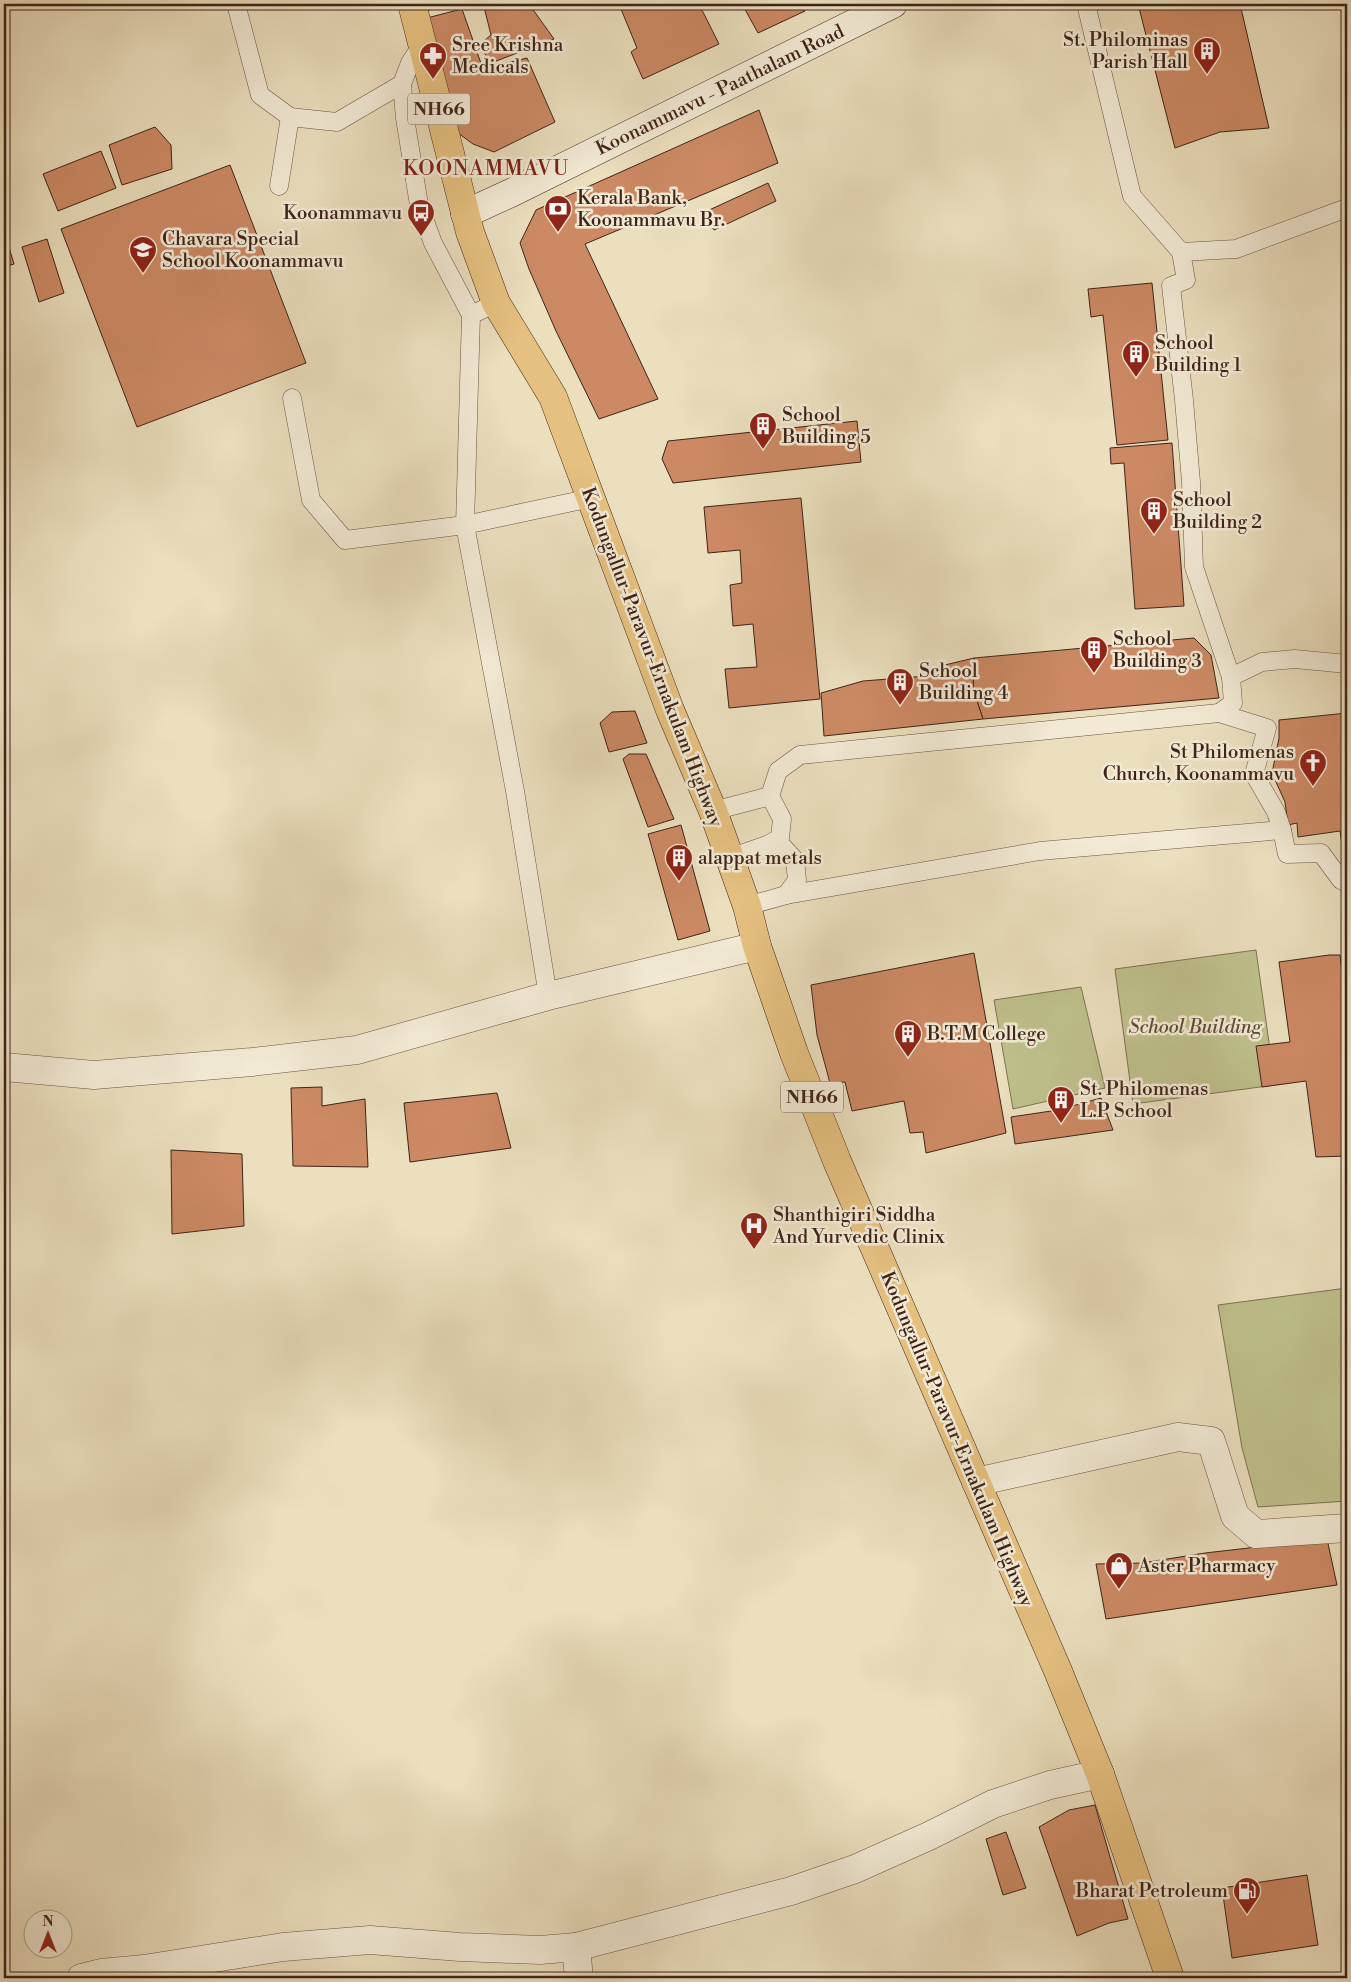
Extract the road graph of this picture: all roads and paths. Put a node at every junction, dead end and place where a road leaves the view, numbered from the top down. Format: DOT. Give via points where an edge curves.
graph roads {
  1 [pos="236,4"];
  2 [pos="412,4"];
  3 [pos="893,4"];
  4 [pos="1086,4"];
  5 [pos="423,43"];
  6 [pos="402,84"];
  7 [pos="290,117"];
  8 [pos="279,186"];
  9 [pos="1347,208"];
  10 [pos="465,214"];
  11 [pos="1181,252"];
  12 [pos="496,303"];
  13 [pos="470,315"];
  14 [pos="292,398"];
  15 [pos="591,498"];
  16 [pos="465,525"];
  17 [pos="1347,664"];
  18 [pos="1231,677"];
  19 [pos="1219,713"];
  20 [pos="770,796"];
  21 [pos="713,811"];
  22 [pos="1282,830"];
  23 [pos="767,845"];
  24 [pos="729,858"];
  25 [pos="1347,883"];
  26 [pos="786,895"];
  27 [pos="747,906"];
  28 [pos="757,946"];
  29 [pos="548,996"];
  30 [pos="4,1067"];
  31 [pos="976,1482"];
  32 [pos="1347,1528"];
  33 [pos="1100,1774"];
  34 [pos="576,1947"];
  35 [pos="81,1978"];
  36 [pos="579,1978"];
  37 [pos="1170,1978"];
  1 -- 7 [label="lane" via="260,95"];
  2 -- 5 [label="highway, Kodungallur-Paravur-Ernakulam Highway / NH66"];
  3 -- 10 [label="street, Koonammavu - Paathalam Road"];
  4 -- 11 [label="lane" via="1132,196"];
  5 -- 6 [label="lane"];
  5 -- 10 [label="highway, Kodungallur-Paravur-Ernakulam Highway / NH66"];
  6 -- 7 [label="lane" via="336,122"];
  6 -- 13 [label="lane" via="419,205 433,243"];
  7 -- 8 [label="lane"];
  9 -- 11 [label="lane" via="1236,249"];
  10 -- 12 [label="highway, Kodungallur-Paravur-Ernakulam Highway / NH66"];
  11 -- 18 [label="lane" via="1186,280 1171,286 1191,482 1194,567"];
  12 -- 13 [label="lane"];
  12 -- 15 [label="highway, Kodungallur-Paravur-Ernakulam Highway / NH66" via="553,397"];
  13 -- 16 [label="lane"];
  14 -- 16 [label="lane" via="311,500 345,540"];
  15 -- 16 [label="lane"];
  15 -- 21 [label="highway, Kodungallur-Paravur-Ernakulam Highway / NH66" via="670,710"];
  16 -- 29 [label="lane" via="515,791"];
  17 -- 18 [label="lane" via="1295,658 1262,662"];
  18 -- 19 [label="lane" via="1233,703"];
  19 -- 20 [label="lane" via="800,755 778,771"];
  19 -- 22 [label="lane" via="1267,728 1254,774 1276,812"];
  20 -- 21 [label="lane"];
  20 -- 23 [label="lane" via="782,818 780,838"];
  21 -- 24 [label="highway, Kodungallur-Paravur-Ernakulam Highway / NH66"];
  22 -- 25 [label="lane" via="1287,854 1321,853 1341,880"];
  22 -- 26 [label="lane" via="1040,852"];
  23 -- 24 [label="lane"];
  23 -- 26 [label="lane" via="783,847 794,860 797,880"];
  24 -- 27 [label="highway, Kodungallur-Paravur-Ernakulam Highway / NH66"];
  26 -- 27 [label="lane"];
  27 -- 28 [label="highway, Kodungallur-Paravur-Ernakulam Highway / NH66"];
  28 -- 29 [label="street"];
  28 -- 31 [label="highway, Kodungallur-Paravur-Ernakulam Highway / NH66" via="794,1053 837,1160"];
  29 -- 30 [label="street" via="357,1050 94,1075"];
  31 -- 32 [label="street" via="1178,1437 1211,1441 1235,1516 1256,1534"];
  31 -- 33 [label="highway, Kodungallur-Paravur-Ernakulam Highway / NH66"];
  33 -- 34 [label="street" via="1050,1785 993,1804 855,1869 791,1891"];
  33 -- 37 [label="highway, Kodungallur-Paravur-Ernakulam Highway / NH66"];
  34 -- 35 [label="street" via="460,1947 370,1940 283,1947"];
  34 -- 36 [label="street"];
}
